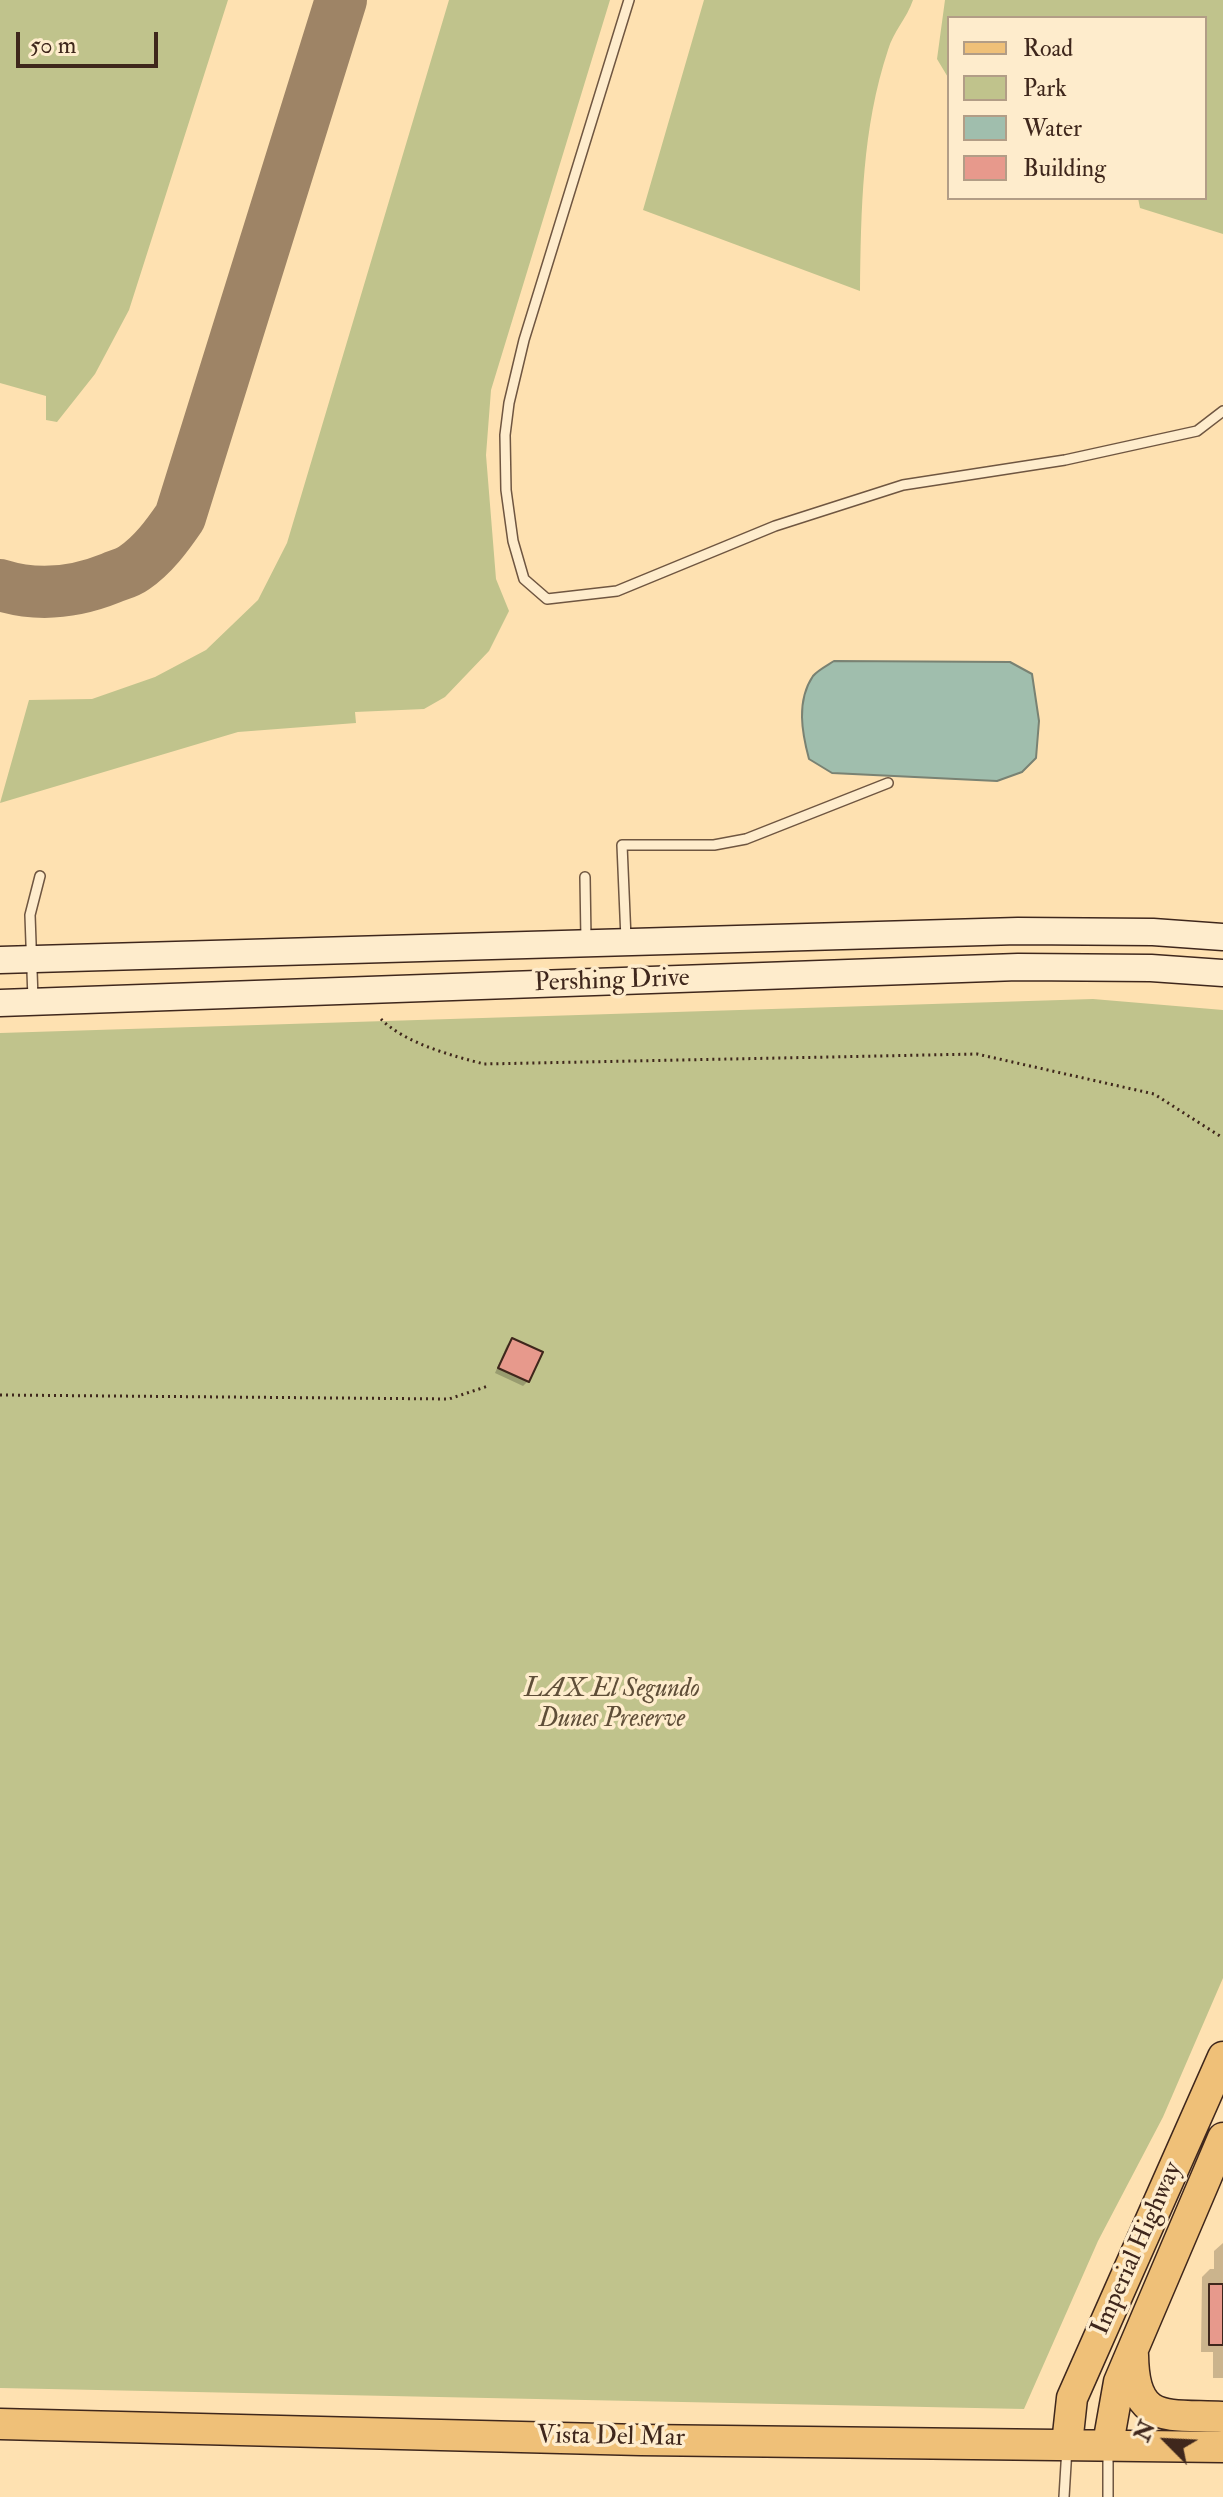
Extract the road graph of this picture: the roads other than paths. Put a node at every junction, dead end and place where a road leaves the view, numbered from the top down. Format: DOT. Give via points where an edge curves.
graph roads {
  1 [pos="629,0"];
  2 [pos="1223,411"];
  3 [pos="888,783"];
  4 [pos="40,876"];
  5 [pos="585,877"];
  6 [pos="1223,937"];
  7 [pos="626,942"];
  8 [pos="586,943"];
  9 [pos="31,959"];
  10 [pos="0,960"];
  11 [pos="1223,973"];
  12 [pos="33,1002"];
  13 [pos="0,1003"];
  14 [pos="1223,2057"];
  15 [pos="1223,2138"];
  16 [pos="1133,2349"];
  17 [pos="1223,2417"];
  18 [pos="0,2424"];
  19 [pos="1067,2444"];
  20 [pos="1108,2444"];
  21 [pos="1223,2447"];
  22 [pos="1064,2497"];
  23 [pos="1108,2497"];
  1 -- 2 [label="lane" via="509,403 506,490 513,541 524,579 547,599 617,591 775,526 903,485 1065,460 1197,431"];
  3 -- 7 [label="lane" via="746,839 714,845 622,845"];
  4 -- 9 [label="lane" via="30,915"];
  5 -- 8 [label="lane"];
  6 -- 7 [label="main road, Pershing Drive" via="1087,930"];
  7 -- 8 [label="main road, Pershing Drive"];
  8 -- 9 [label="main road, Pershing Drive"];
  9 -- 10 [label="main road, Pershing Drive"];
  9 -- 12 [label="lane"];
  11 -- 12 [label="main road, Pershing Drive" via="1018,967"];
  12 -- 13 [label="main road, Pershing Drive"];
  14 -- 19 [label="main road, Imperial Highway" via="1072,2398"];
  15 -- 16 [label="main road, Imperial Highway"];
  16 -- 17 [label="main road" via="1133,2379 1149,2408 1161,2414"];
  16 -- 20 [label="main road, Imperial Highway" via="1114,2401"];
  18 -- 19 [label="main road, Vista Del Mar"];
  19 -- 20 [label="main road, Vista Del Mar"];
  19 -- 22 [label="lane"];
  20 -- 21 [label="main road, Vista Del Mar"];
  20 -- 23 [label="lane"];
}
